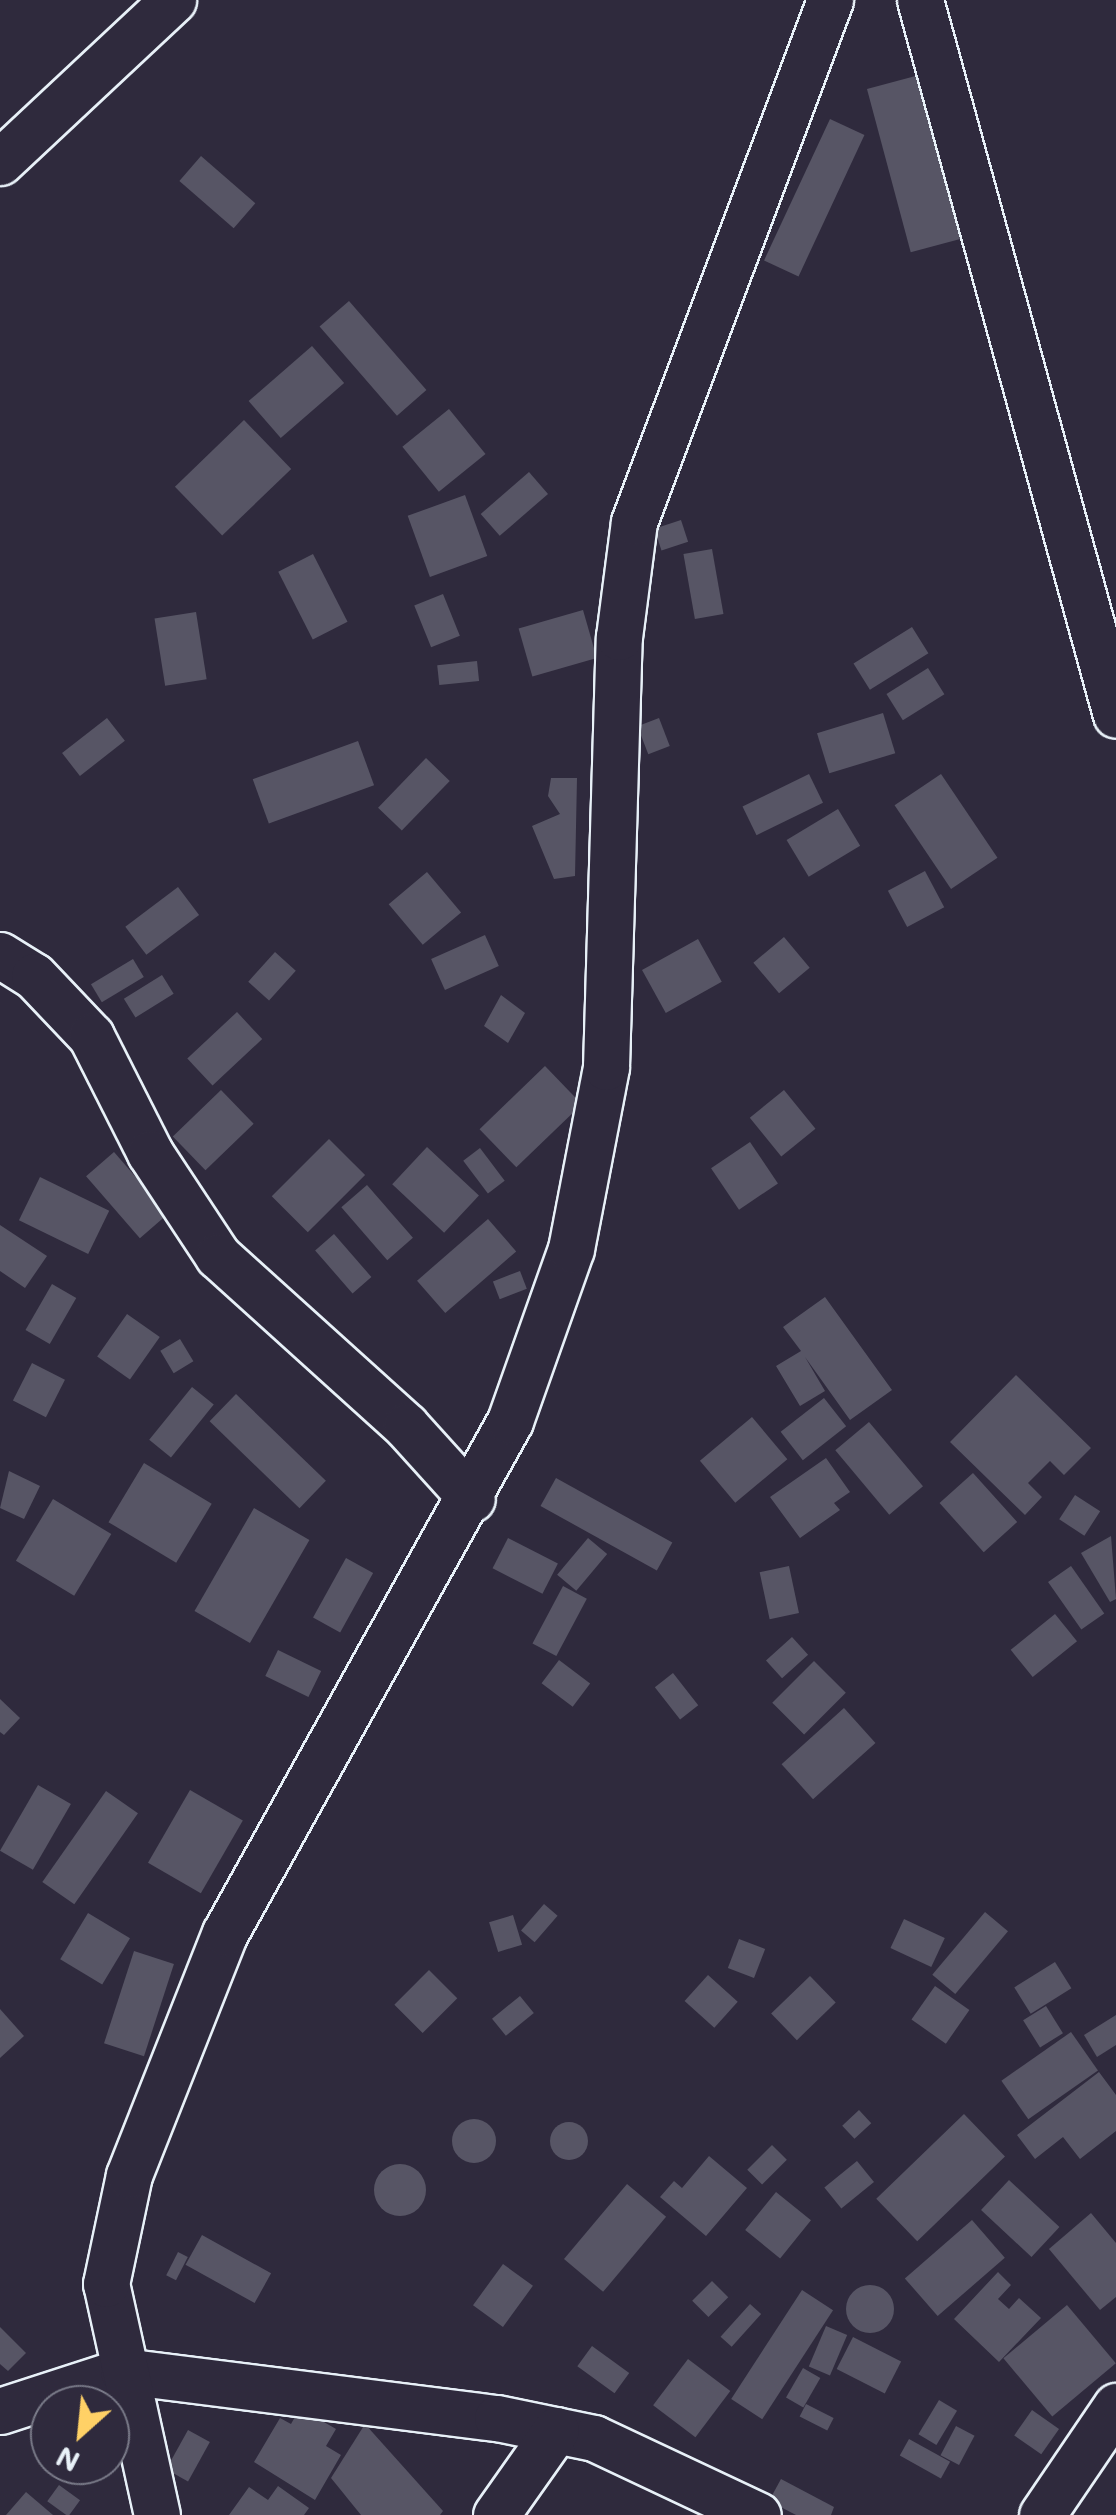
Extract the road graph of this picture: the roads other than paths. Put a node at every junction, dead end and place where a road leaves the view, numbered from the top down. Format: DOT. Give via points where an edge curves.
graph roads {
  1 [pos="172,0"];
  2 [pos="830,0"];
  3 [pos="920,0"];
  4 [pos="0,162"];
  5 [pos="1116,715"];
  6 [pos="0,954"];
  7 [pos="472,1499"];
  8 [pos="124,2371"];
  9 [pos="1116,2406"];
  10 [pos="0,2412"];
  11 [pos="556,2430"];
  12 [pos="157,2515"];
  13 [pos="496,2515"];
  14 [pos="758,2515"];
  15 [pos="1042,2515"];
  1 -- 4 [label="street"];
  2 -- 7 [label="street" via="634,522 620,637 606,1066 571,1248 510,1421"];
  3 -- 5 [label="street"];
  6 -- 7 [label="street" via="34,976 90,1036 150,1153 218,1256 406,1426"];
  7 -- 8 [label="street" via="225,1933 175,2054 129,2175 106,2284"];
  8 -- 10 [label="street"];
  8 -- 11 [label="street"];
  8 -- 12 [label="street"];
  9 -- 15 [label="street"];
  11 -- 13 [label="street"];
  11 -- 14 [label="street" via="659,2463"];
}
